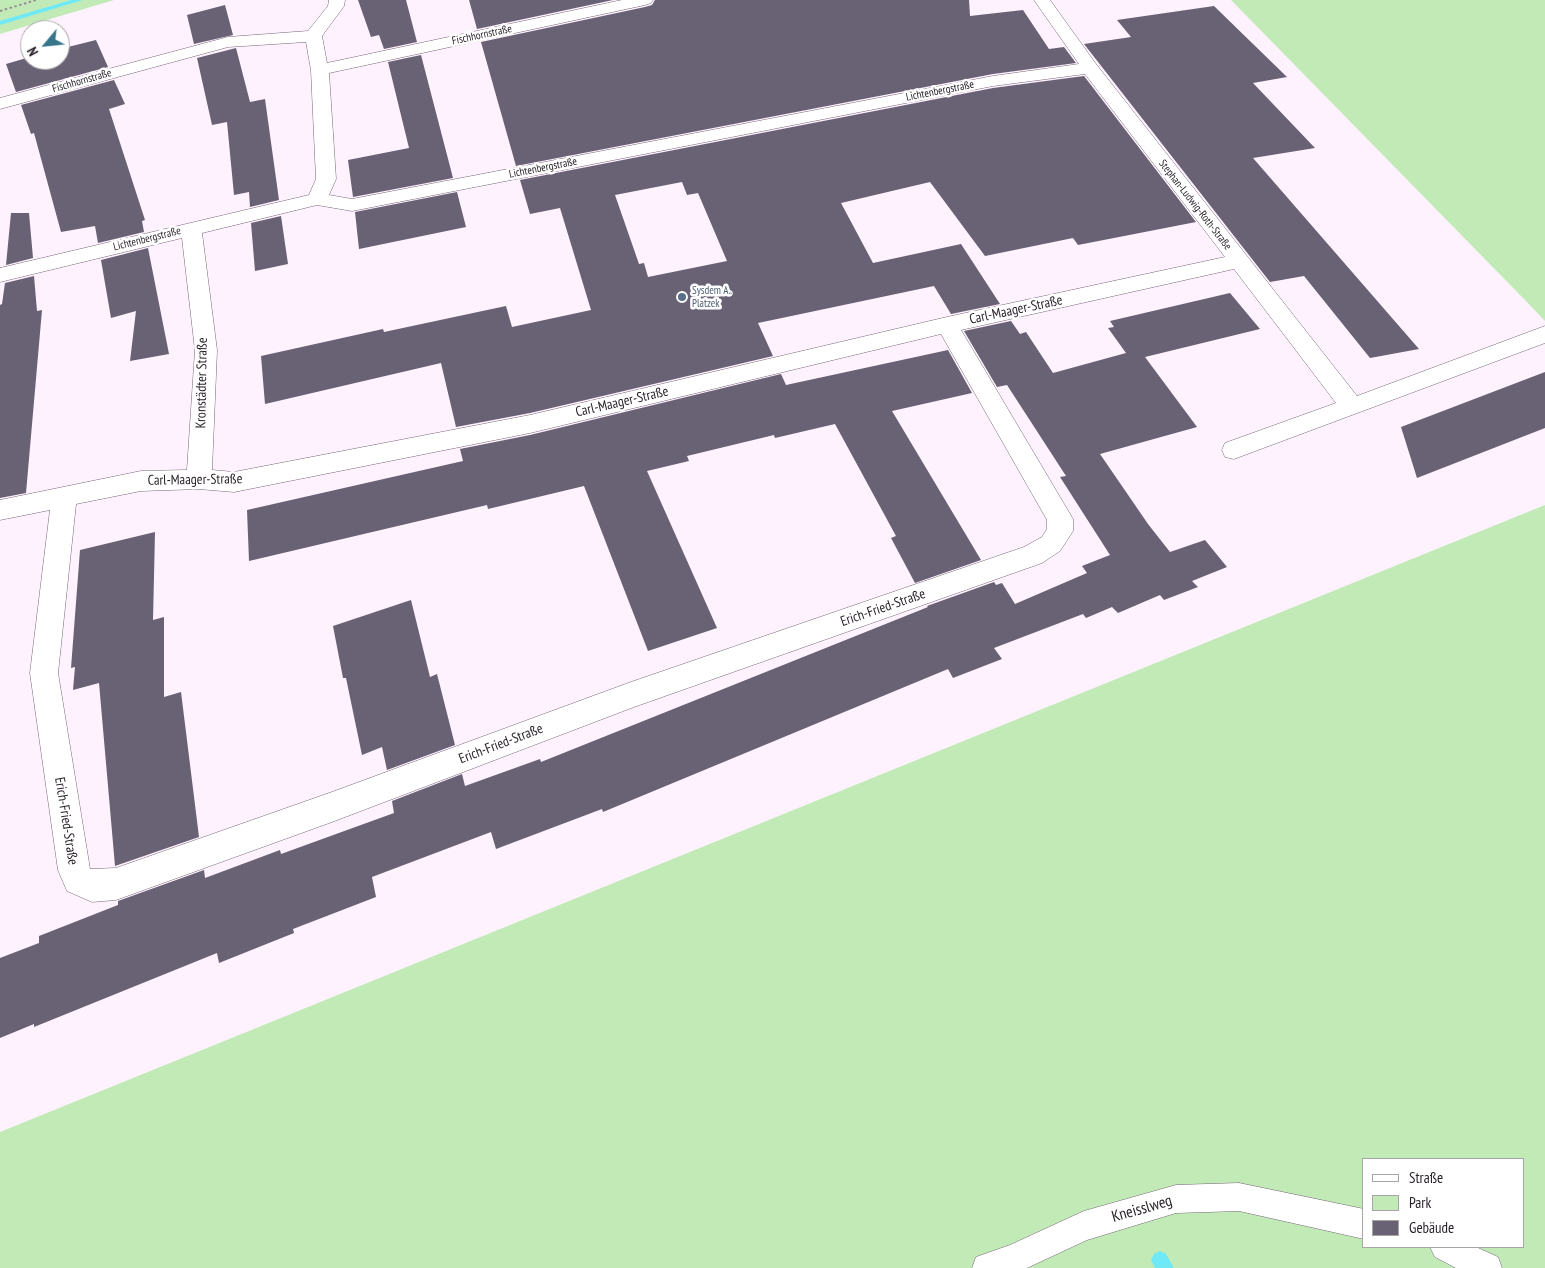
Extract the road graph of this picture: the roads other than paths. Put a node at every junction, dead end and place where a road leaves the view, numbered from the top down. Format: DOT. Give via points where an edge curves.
graph roads {
  1 [pos="337,0"];
  2 [pos="645,0"];
  3 [pos="1042,0"];
  4 [pos="313,36"];
  5 [pos="1090,68"];
  6 [pos="320,70"];
  7 [pos="0,104"];
  8 [pos="317,199"];
  9 [pos="191,228"];
  10 [pos="1238,262"];
  11 [pos="0,275"];
  12 [pos="947,325"];
  13 [pos="1545,334"];
  14 [pos="1352,407"];
  15 [pos="1234,450"];
  16 [pos="200,479"];
  17 [pos="64,496"];
  18 [pos="0,510"];
  19 [pos="1362,1224"];
  20 [pos="1447,1248"];
  21 [pos="987,1268"];
  22 [pos="1487,1268"];
  1 -- 4 [label="street"];
  2 -- 6 [label="street, Fischhornstraße"];
  3 -- 5 [label="street, Stephan-Ludwig-Roth-Straße"];
  4 -- 6 [label="street"];
  4 -- 7 [label="street, Fischhornstraße" via="228,42"];
  5 -- 8 [label="street, Lichtenbergstraße" via="993,81 352,205"];
  5 -- 10 [label="street, Stephan-Ludwig-Roth-Straße"];
  6 -- 8 [label="street" via="326,179"];
  8 -- 9 [label="street, Lichtenbergstraße"];
  9 -- 11 [label="street, Lichtenbergstraße"];
  9 -- 16 [label="street, Kronstädter Straße" via="206,350"];
  10 -- 12 [label="street, Carl-Maager-Straße"];
  10 -- 14 [label="street, Stephan-Ludwig-Roth-Straße"];
  12 -- 16 [label="street, Carl-Maager-Straße" via="530,424 234,482"];
  12 -- 17 [label="street, Erich-Fried-Straße" via="1060,519 1060,531 1051,544 1033,555 631,695 116,884 92,886 78,880 74,870 44,673"];
  13 -- 14 [label="street"];
  14 -- 15 [label="street"];
  16 -- 17 [label="street, Carl-Maager-Straße" via="141,481"];
  17 -- 18 [label="street, Carl-Maager-Straße"];
  19 -- 21 [label="lane, Kneisslweg" via="1238,1197 1176,1198 1084,1226"];
  20 -- 22 [label="lane"];
}
